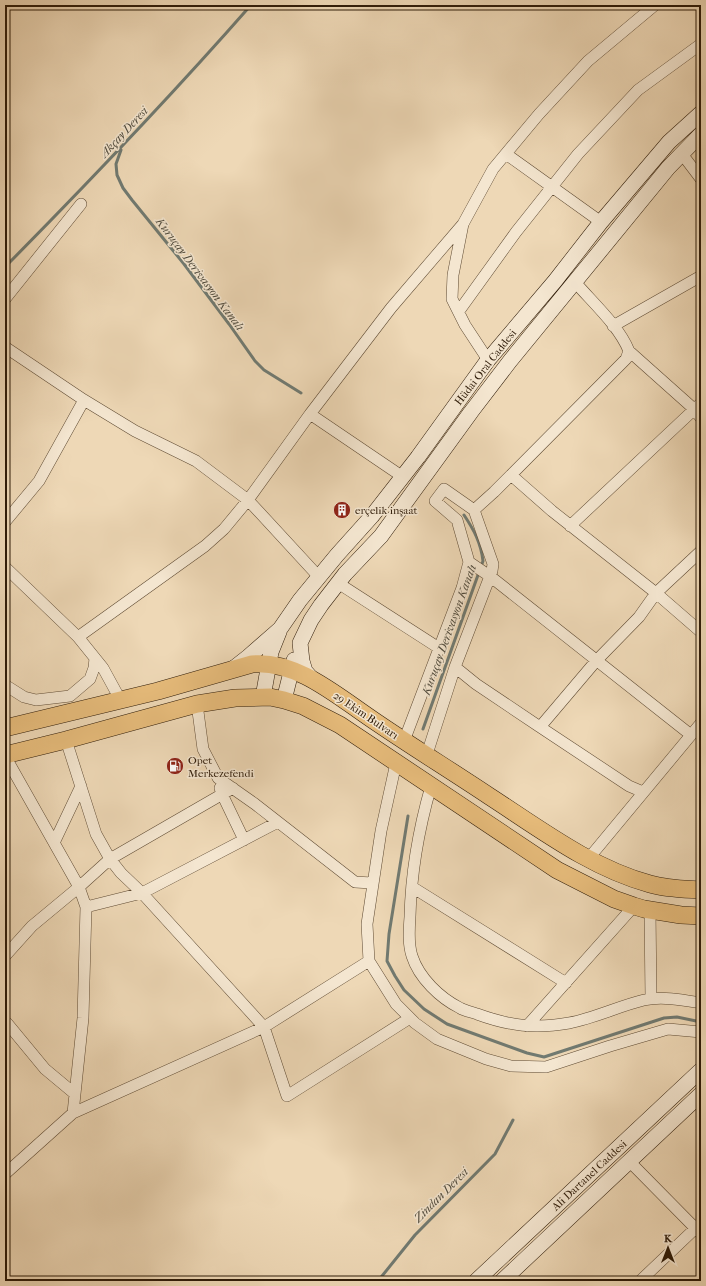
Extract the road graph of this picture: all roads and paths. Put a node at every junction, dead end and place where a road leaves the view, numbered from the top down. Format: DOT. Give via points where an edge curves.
graph roads {
  1 [pos="655,5"];
  2 [pos="701,44"];
  3 [pos="701,113"];
  4 [pos="701,134"];
  5 [pos="506,154"];
  6 [pos="682,154"];
  7 [pos="701,179"];
  8 [pos="552,187"];
  9 [pos="81,204"];
  10 [pos="601,222"];
  11 [pos="463,224"];
  12 [pos="701,276"];
  13 [pos="575,282"];
  14 [pos="5,299"];
  15 [pos="458,311"];
  16 [pos="613,326"];
  17 [pos="5,348"];
  18 [pos="629,351"];
  19 [pos="488,360"];
  20 [pos="84,400"];
  21 [pos="697,406"];
  22 [pos="310,414"];
  23 [pos="701,418"];
  24 [pos="511,475"];
  25 [pos="403,477"];
  26 [pos="248,500"];
  27 [pos="474,510"];
  28 [pos="5,522"];
  29 [pos="570,526"];
  30 [pos="701,551"];
  31 [pos="472,564"];
  32 [pos="5,567"];
  33 [pos="488,576"];
  34 [pos="320,577"];
  35 [pos="338,583"];
  36 [pos="656,593"];
  37 [pos="280,629"];
  38 [pos="701,632"];
  39 [pos="78,637"];
  40 [pos="302,639"];
  41 [pos="439,648"];
  42 [pos="95,658"];
  43 [pos="596,661"];
  44 [pos="269,663"];
  45 [pos="455,668"];
  46 [pos="231,669"];
  47 [pos="291,669"];
  48 [pos="312,680"];
  49 [pos="5,685"];
  50 [pos="263,697"];
  51 [pos="284,700"];
  52 [pos="120,701"];
  53 [pos="197,704"];
  54 [pos="701,723"];
  55 [pos="540,726"];
  56 [pos="5,728"];
  57 [pos="691,735"];
  58 [pos="66,740"];
  59 [pos="404,741"];
  60 [pos="426,754"];
  61 [pos="5,756"];
  62 [pos="396,763"];
  63 [pos="218,778"];
  64 [pos="81,786"];
  65 [pos="431,786"];
  66 [pos="232,788"];
  67 [pos="644,792"];
  68 [pos="222,794"];
  69 [pos="278,822"];
  70 [pos="244,840"];
  71 [pos="54,843"];
  72 [pos="589,858"];
  73 [pos="110,859"];
  74 [pos="372,883"];
  75 [pos="79,887"];
  76 [pos="412,887"];
  77 [pos="701,890"];
  78 [pos="142,893"];
  79 [pos="86,907"];
  80 [pos="642,908"];
  81 [pos="701,916"];
  82 [pos="5,956"];
  83 [pos="369,961"];
  84 [pos="566,983"];
  85 [pos="651,999"];
  86 [pos="701,1003"];
  87 [pos="410,1018"];
  88 [pos="8,1023"];
  89 [pos="527,1026"];
  90 [pos="264,1027"];
  91 [pos="701,1032"];
  92 [pos="701,1070"];
  93 [pos="75,1094"];
  94 [pos="701,1094"];
  95 [pos="73,1113"];
  96 [pos="630,1162"];
  97 [pos="5,1174"];
  98 [pos="699,1228"];
  99 [pos="476,1281"];
  100 [pos="502,1281"];
  101 [pos="640,1281"];
  1 -- 5 [label="street" via="588,61"];
  2 -- 8 [label="street" via="638,90 578,154"];
  3 -- 10 [label="street, Hüdai Oral Caddesi" via="669,142"];
  4 -- 6 [label="street, Hüdai Oral Caddesi"];
  5 -- 8 [label="street"];
  5 -- 11 [label="street" via="493,169"];
  6 -- 7 [label="street"];
  6 -- 13 [label="street, Hüdai Oral Caddesi"];
  8 -- 10 [label="street"];
  8 -- 15 [label="street"];
  9 -- 14 [label="street"];
  10 -- 19 [label="street, Hüdai Oral Caddesi"];
  11 -- 15 [label="street" via="453,275 452,299"];
  11 -- 22 [label="street" via="391,308"];
  12 -- 16 [label="street"];
  13 -- 16 [label="street"];
  13 -- 35 [label="street, Hüdai Oral Caddesi" via="471,412 381,536"];
  15 -- 19 [label="street"];
  16 -- 18 [label="street"];
  17 -- 20 [label="street"];
  18 -- 21 [label="street"];
  18 -- 24 [label="street" via="626,359"];
  19 -- 25 [label="street, Hüdai Oral Caddesi"];
  20 -- 26 [label="street" via="135,431 196,461"];
  20 -- 28 [label="street" via="39,481"];
  21 -- 23 [label="street"];
  21 -- 29 [label="street"];
  22 -- 25 [label="street"];
  22 -- 26 [label="street"];
  24 -- 27 [label="street"];
  24 -- 29 [label="street"];
  25 -- 34 [label="street, Hüdai Oral Caddesi"];
  26 -- 34 [label="street"];
  26 -- 39 [label="street" via="224,529 205,546"];
  27 -- 31 [label="street" via="444,490 435,501 457,520"];
  27 -- 33 [label="street" via="493,564"];
  29 -- 36 [label="street"];
  30 -- 36 [label="street"];
  31 -- 33 [label="street"];
  31 -- 41 [label="street"];
  32 -- 39 [label="street"];
  33 -- 43 [label="street"];
  33 -- 45 [label="street"];
  34 -- 37 [label="street, Hüdai Oral Caddesi"];
  35 -- 40 [label="street, Hüdai Oral Caddesi" via="321,605"];
  35 -- 41 [label="street"];
  36 -- 38 [label="street"];
  36 -- 43 [label="street" via="639,617"];
  37 -- 44 [label="street"];
  37 -- 46 [label="street"];
  39 -- 42 [label="street"];
  40 -- 47 [label="street, Hüdai Oral Caddesi"];
  40 -- 48 [label="street" via="302,661 305,671"];
  41 -- 59 [label="street"];
  42 -- 49 [label="street" via="90,680 70,696 36,700 24,697"];
  42 -- 52 [label="street"];
  43 -- 55 [label="street"];
  43 -- 57 [label="street"];
  44 -- 46 [label="main road, 29 Ekim Bulvarı"];
  44 -- 47 [label="main road, 29 Ekim Bulvarı"];
  44 -- 50 [label="street"];
  45 -- 55 [label="street"];
  45 -- 60 [label="street"];
  46 -- 52 [label="main road, 29 Ekim Bulvarı"];
  47 -- 48 [label="main road, 29 Ekim Bulvarı"];
  47 -- 51 [label="street, Hüdai Oral Caddesi"];
  48 -- 59 [label="main road, 29 Ekim Bulvarı"];
  50 -- 51 [label="main road, 29 Ekim Bulvarı"];
  50 -- 53 [label="main road, 29 Ekim Bulvarı"];
  51 -- 62 [label="main road, 29 Ekim Bulvarı" via="303,706 340,725"];
  52 -- 56 [label="main road, 29 Ekim Bulvarı"];
  53 -- 58 [label="main road, 29 Ekim Bulvarı"];
  53 -- 63 [label="street" via="203,749"];
  54 -- 57 [label="street"];
  55 -- 67 [label="street" via="629,786"];
  57 -- 67 [label="street"];
  58 -- 61 [label="main road, 29 Ekim Bulvarı"];
  58 -- 64 [label="street"];
  59 -- 60 [label="main road, 29 Ekim Bulvarı"];
  60 -- 72 [label="main road, 29 Ekim Bulvarı"];
  61 -- 71 [label="street"];
  62 -- 65 [label="main road, 29 Ekim Bulvarı"];
  62 -- 74 [label="street"];
  63 -- 66 [label="street"];
  63 -- 68 [label="street"];
  64 -- 71 [label="street"];
  64 -- 73 [label="street" via="96,834"];
  65 -- 76 [label="street" via="421,820"];
  65 -- 80 [label="main road, 29 Ekim Bulvarı" via="557,870 614,899"];
  66 -- 68 [label="street"];
  66 -- 69 [label="street"];
  67 -- 72 [label="street"];
  68 -- 70 [label="street"];
  68 -- 73 [label="street"];
  69 -- 70 [label="street"];
  69 -- 74 [label="street" via="355,882"];
  70 -- 78 [label="street"];
  71 -- 75 [label="street"];
  72 -- 77 [label="main road, 29 Ekim Bulvarı" via="611,870 652,885"];
  73 -- 75 [label="street"];
  73 -- 78 [label="street" via="120,873"];
  74 -- 83 [label="street" via="367,924"];
  75 -- 79 [label="street"];
  75 -- 82 [label="street" via="32,926"];
  76 -- 84 [label="street"];
  76 -- 89 [label="street" via="409,938 412,956 424,979 439,994 460,1008 494,1021"];
  78 -- 79 [label="street"];
  78 -- 90 [label="street"];
  79 -- 93 [label="street" via="83,1018"];
  80 -- 81 [label="main road, 29 Ekim Bulvarı"];
  80 -- 84 [label="street"];
  80 -- 85 [label="street"];
  83 -- 87 [label="street" via="396,1004"];
  83 -- 90 [label="street"];
  84 -- 89 [label="street"];
  85 -- 86 [label="street"];
  85 -- 89 [label="street" via="570,1023"];
  87 -- 90 [label="street" via="287,1096"];
  87 -- 91 [label="street" via="437,1039 511,1066 546,1067 668,1029"];
  88 -- 93 [label="street" via="46,1069"];
  90 -- 95 [label="street"];
  92 -- 99 [label="street, Ali Dartanel Caddesi"];
  93 -- 95 [label="street"];
  94 -- 96 [label="street, Ali Dartanel Caddesi"];
  95 -- 97 [label="street"];
  96 -- 98 [label="street"];
  96 -- 100 [label="street, Ali Dartanel Caddesi"];
  98 -- 101 [label="street"];
}
